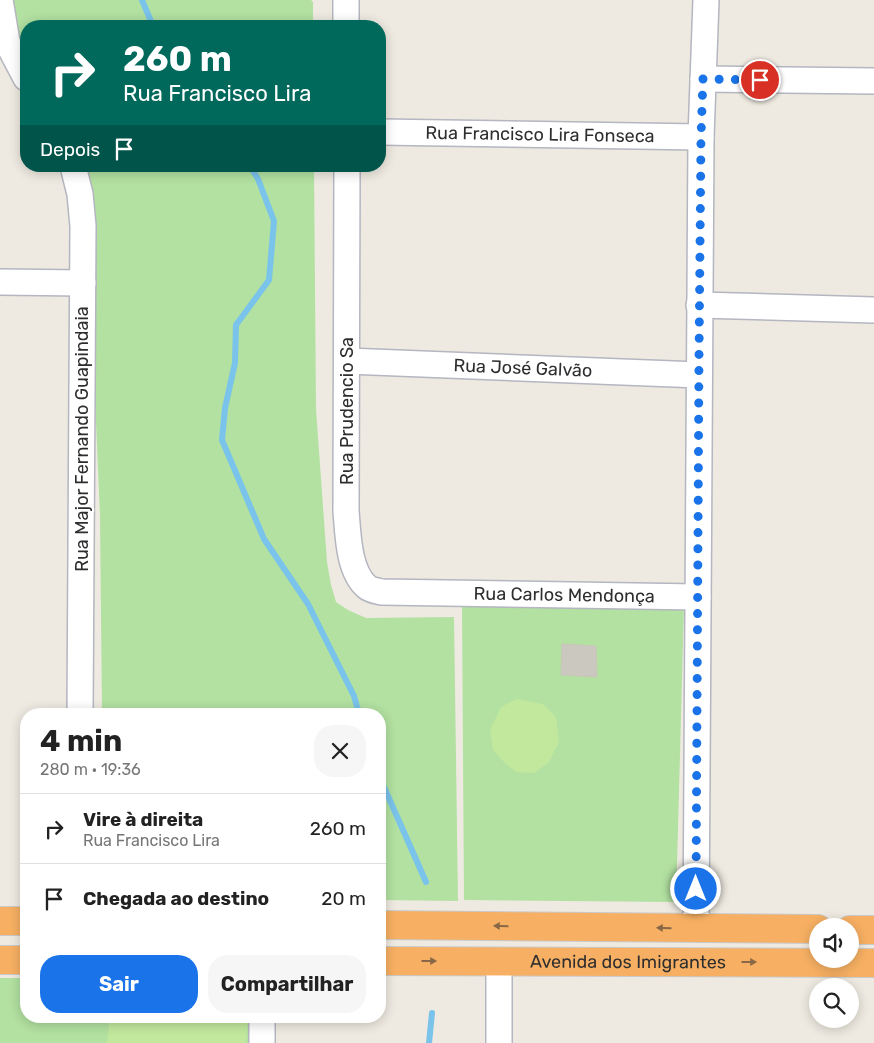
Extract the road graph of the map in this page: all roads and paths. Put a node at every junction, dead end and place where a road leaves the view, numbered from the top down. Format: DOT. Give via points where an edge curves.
graph roads {
  1 [pos="0,0"];
  2 [pos="346,0"];
  3 [pos="706,0"];
  4 [pos="346,20"];
  5 [pos="3,42"];
  6 [pos="20,69"];
  7 [pos="703,79"];
  8 [pos="874,81"];
  9 [pos="386,132"];
  10 [pos="701,137"];
  11 [pos="74,172"];
  12 [pos="347,172"];
  13 [pos="0,282"];
  14 [pos="84,283"];
  15 [pos="700,305"];
  16 [pos="874,310"];
  17 [pos="347,361"];
  18 [pos="699,375"];
  19 [pos="430,592"];
  20 [pos="698,597"];
  21 [pos="80,708"];
  22 [pos="0,921"];
  23 [pos="20,921"];
  24 [pos="386,925"];
  25 [pos="696,928"];
  26 [pos="809,929"];
  27 [pos="859,930"];
  28 [pos="874,930"];
  29 [pos="0,960"];
  30 [pos="20,960"];
  31 [pos="386,961"];
  32 [pos="499,962"];
  33 [pos="874,963"];
  34 [pos="262,1023"];
  35 [pos="262,1043"];
  36 [pos="499,1043"];
  1 -- 5 [label="street"];
  2 -- 4 [label="street"];
  3 -- 7 [label="street"];
  5 -- 6 [label="street"];
  7 -- 8 [label="street"];
  7 -- 10 [label="street"];
  9 -- 10 [label="street, Rua Francisco Lira Fonseca"];
  10 -- 15 [label="street"];
  11 -- 14 [label="street, Rua Major Fernando Guapindaia" via="83,226"];
  12 -- 17 [label="street, Rua Prudencio Sa"];
  13 -- 14 [label="street"];
  14 -- 21 [label="street, Rua Major Fernando Guapindaia"];
  15 -- 16 [label="street"];
  15 -- 18 [label="street"];
  17 -- 18 [label="street, Rua José Galvão"];
  17 -- 19 [label="street, Rua Prudencio Sa" via="346,511 357,576 368,588 382,592"];
  18 -- 20 [label="street"];
  19 -- 20 [label="street, Rua Carlos Mendonça"];
  20 -- 25 [label="street"];
  22 -- 23 [label="highway"];
  25 -- 24 [label="highway, Avenida dos Imigrantes, one-way"];
  25 -- 26 [label="highway, Avenida dos Imigrantes"];
  27 -- 28 [label="highway"];
  29 -- 30 [label="highway"];
  31 -- 32 [label="highway, Avenida dos Imigrantes, one-way"];
  32 -- 33 [label="highway, Avenida dos Imigrantes, one-way"];
  32 -- 36 [label="street"];
  34 -- 35 [label="street"];
}
